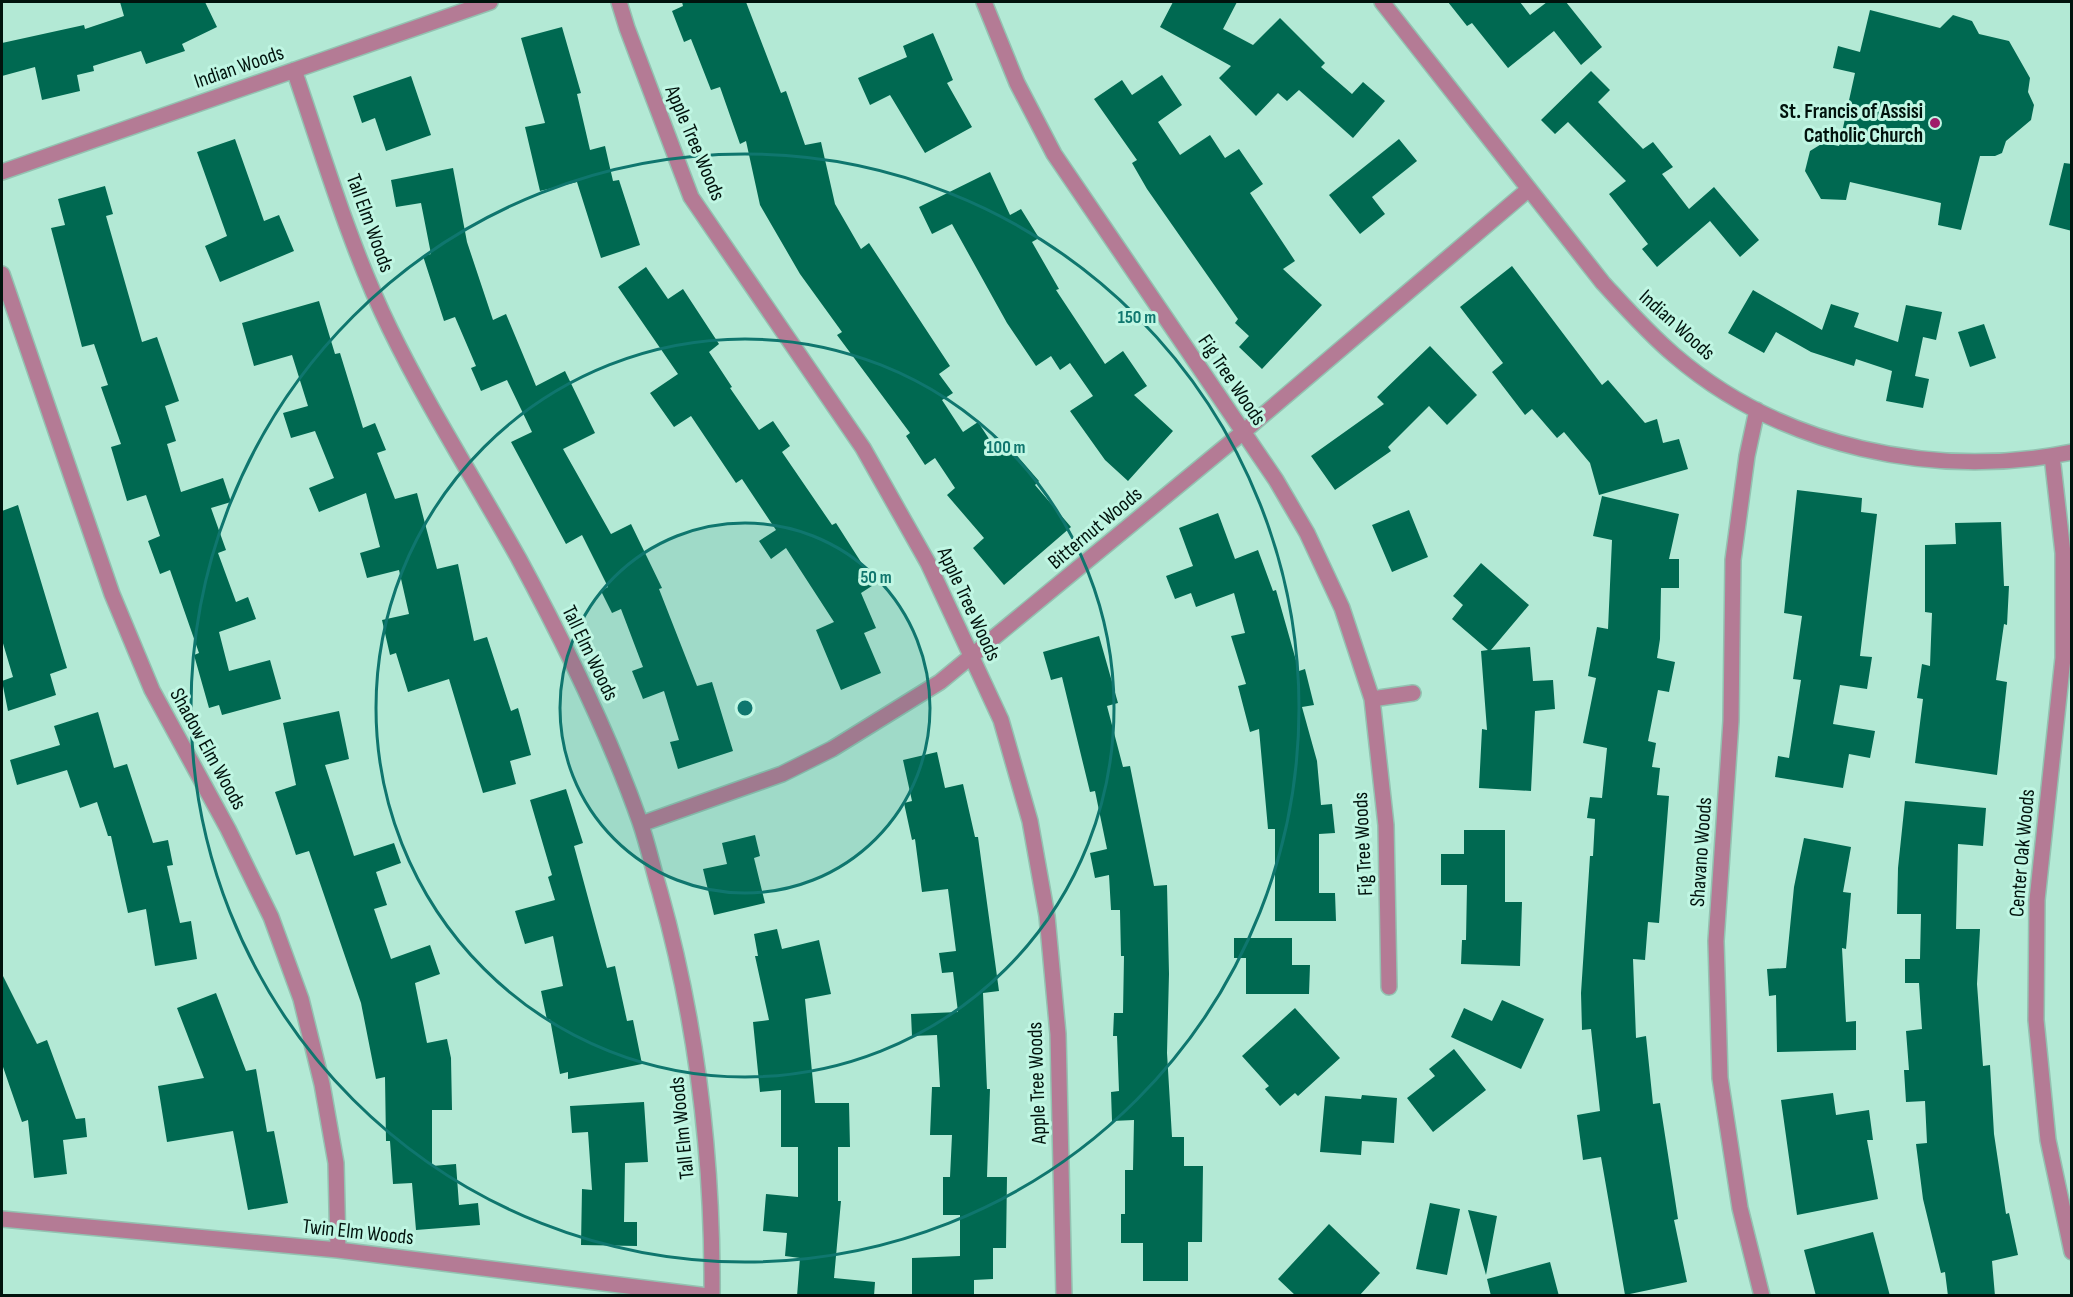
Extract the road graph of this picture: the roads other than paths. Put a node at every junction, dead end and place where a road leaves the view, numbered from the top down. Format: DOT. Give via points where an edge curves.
graph roads {
  1 [pos="490,2"];
  2 [pos="619,2"];
  3 [pos="984,2"];
  4 [pos="1382,2"];
  5 [pos="294,70"];
  6 [pos="2,172"];
  7 [pos="1529,189"];
  8 [pos="2,274"];
  9 [pos="1758,410"];
  10 [pos="1242,433"];
  11 [pos="2072,452"];
  12 [pos="2052,456"];
  13 [pos="972,658"];
  14 [pos="1413,693"];
  15 [pos="1372,699"];
  16 [pos="641,824"];
  17 [pos="1389,987"];
  18 [pos="2,1219"];
  19 [pos="338,1250"];
  20 [pos="2072,1252"];
  21 [pos="710,1296"];
  22 [pos="1064,1296"];
  23 [pos="1762,1296"];
  1 -- 5 [label="street, Indian Woods"];
  2 -- 13 [label="street, Apple Tree Woods" via="691,197 862,448 927,563"];
  3 -- 10 [label="street, Fig Tree Woods" via="1017,83 1054,154"];
  4 -- 7 [label="street, Indian Woods"];
  5 -- 6 [label="street, Indian Woods"];
  5 -- 16 [label="street, Tall Elm Woods" via="364,272 389,328 587,689"];
  7 -- 9 [label="street, Indian Woods" via="1637,321 1683,362"];
  7 -- 10 [label="street, Bitternut Woods"];
  8 -- 19 [label="street, Shadow Elm Woods" via="116,605 152,690 271,917 301,999 336,1163"];
  9 -- 12 [label="street, Indian Woods" via="1827,439 1896,456 1978,462"];
  9 -- 23 [label="street, Shavano Woods" via="1732,560 1731,721 1716,941 1720,1078 1740,1208"];
  10 -- 13 [label="street, Bitternut Woods"];
  10 -- 15 [label="street, Fig Tree Woods" via="1307,533 1342,608"];
  11 -- 12 [label="street, Indian Woods"];
  12 -- 20 [label="street, Center Oak Woods" via="2063,553 2063,658 2037,900 2036,1020 2048,1140"];
  13 -- 16 [label="street, Bitternut Woods" via="822,754 782,774"];
  13 -- 22 [label="street, Apple Tree Woods" via="1001,720 1030,821 1047,916 1058,1034"];
  14 -- 15 [label="street"];
  15 -- 17 [label="street, Fig Tree Woods" via="1386,825"];
  16 -- 21 [label="street, Tall Elm Woods" via="679,959 703,1104 713,1252"];
  18 -- 19 [label="street, Twin Elm Woods"];
  19 -- 21 [label="street, Twin Elm Woods"];
}
